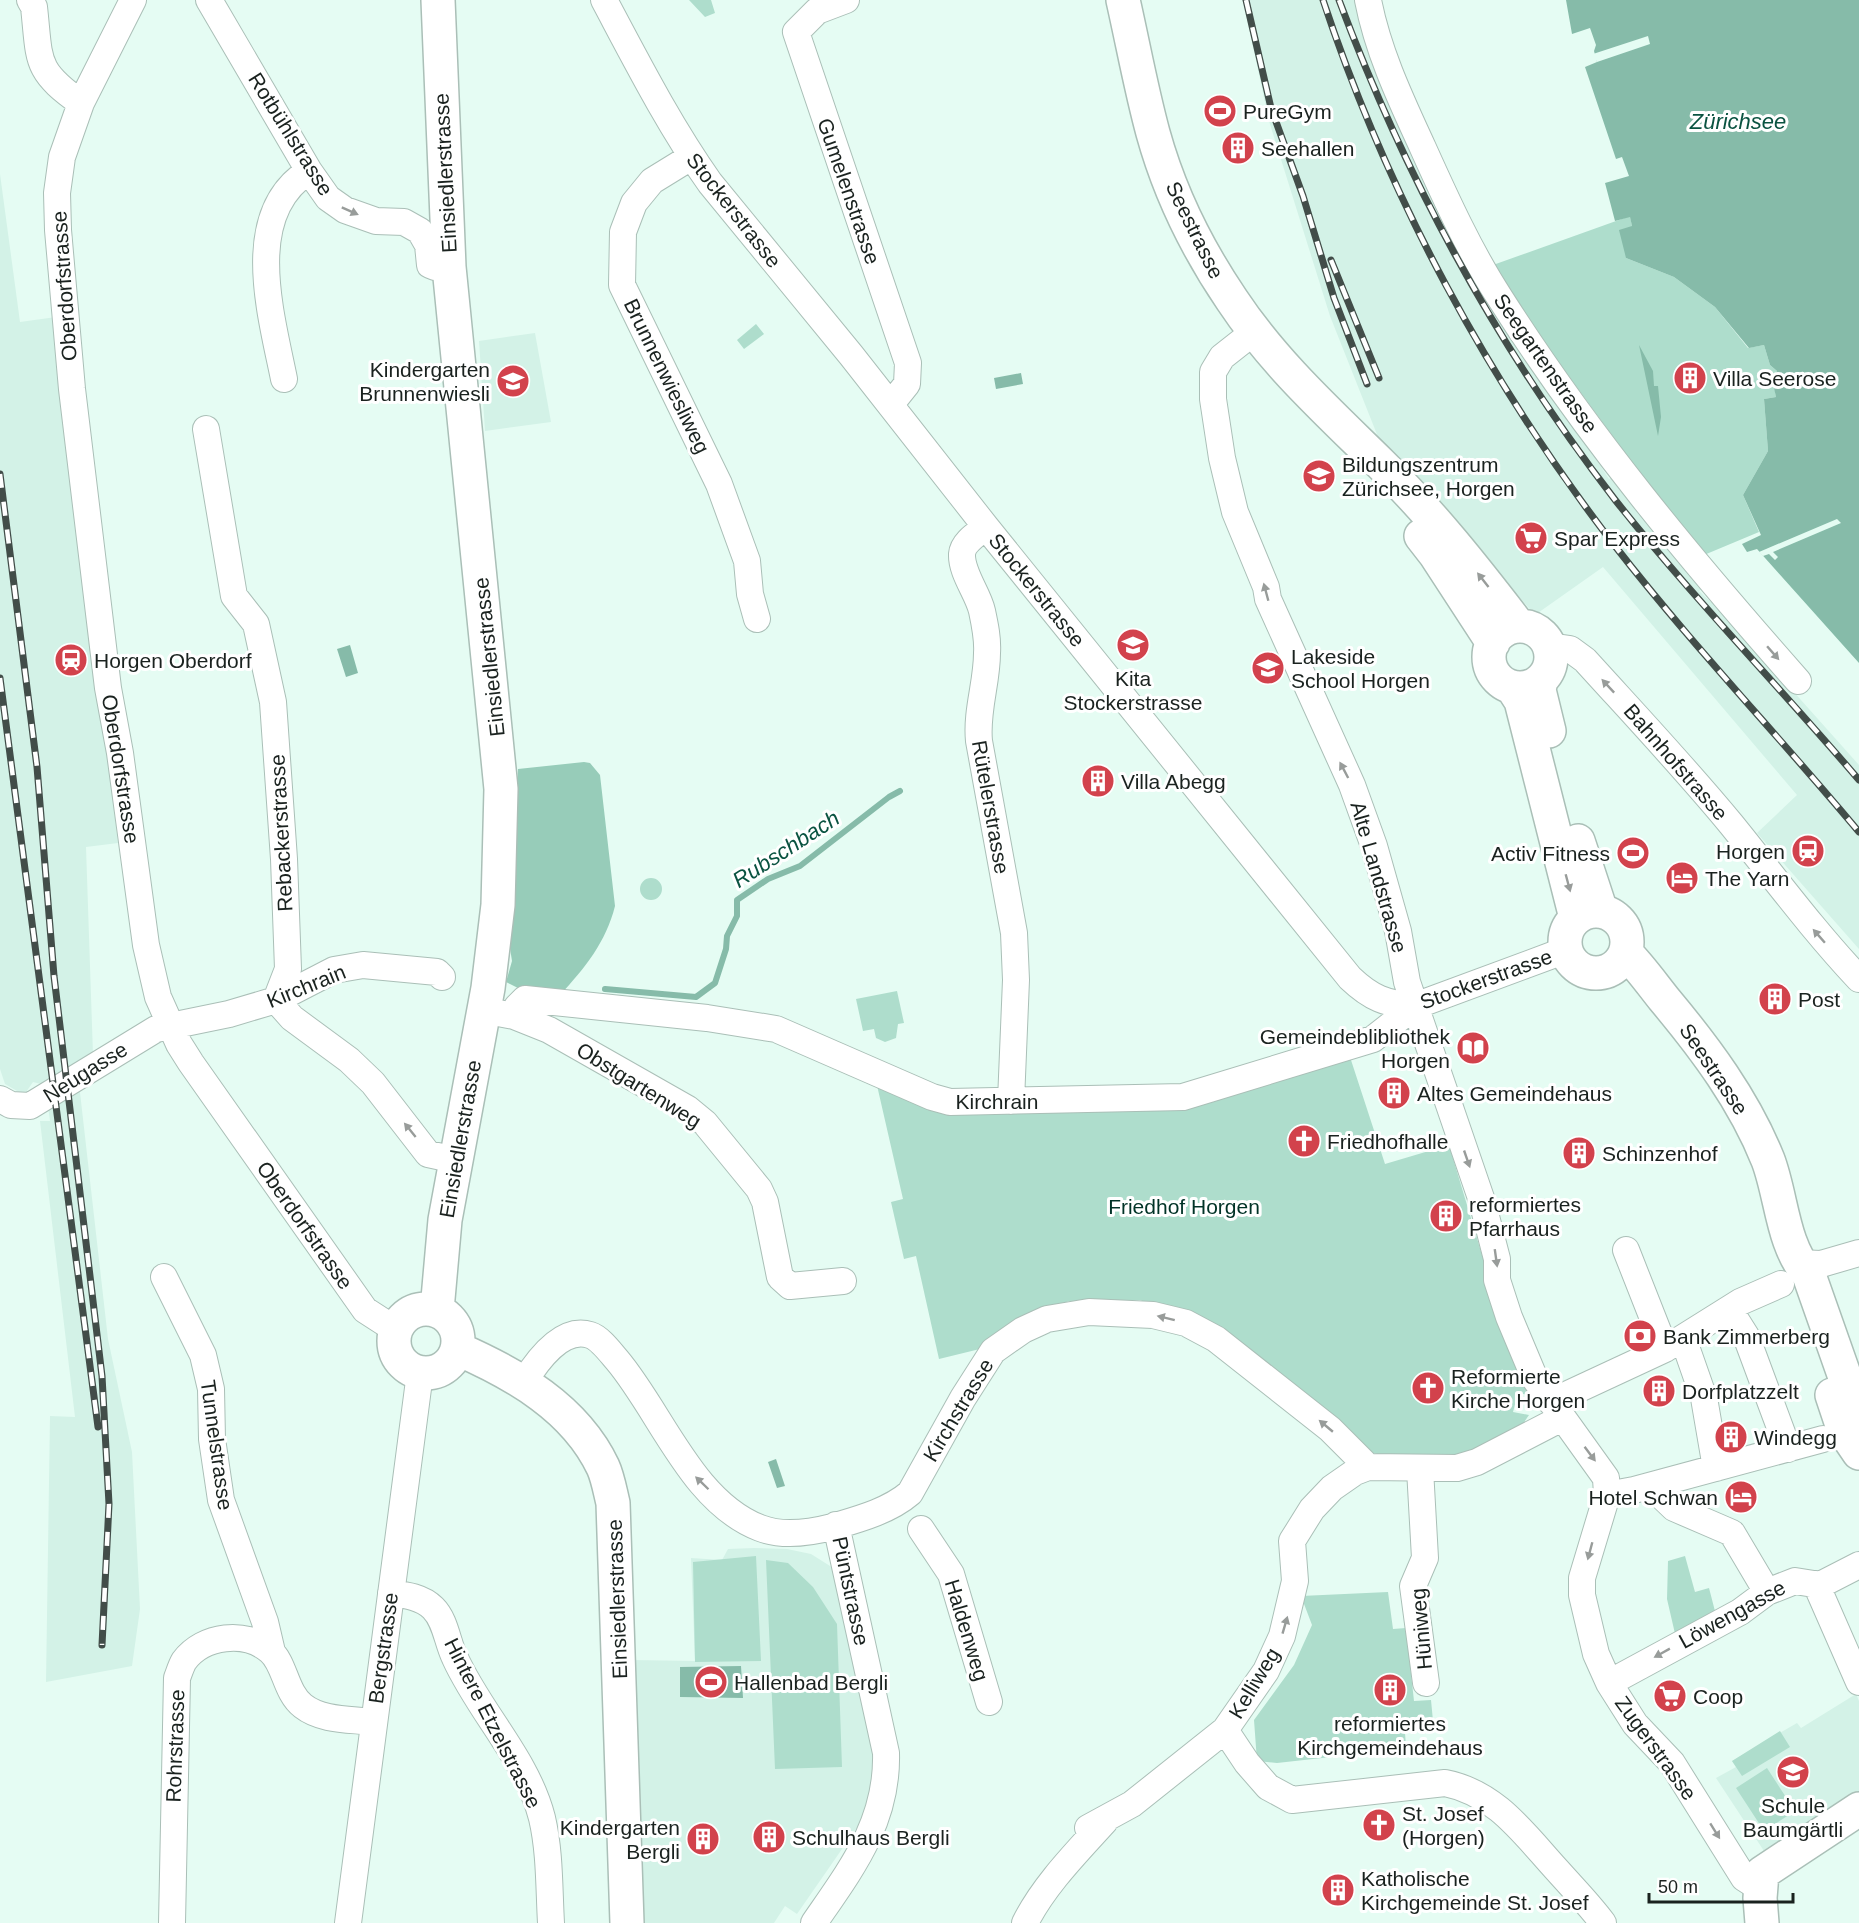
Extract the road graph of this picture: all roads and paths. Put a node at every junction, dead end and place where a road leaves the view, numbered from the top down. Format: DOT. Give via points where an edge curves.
graph roads {
  1 [pos="30,0"];
  2 [pos="133,0"];
  3 [pos="209,0"];
  4 [pos="438,0"];
  5 [pos="604,0"];
  6 [pos="846,0"];
  7 [pos="1123,0"];
  8 [pos="1368,0"];
  9 [pos="81,103"];
  10 [pos="691,156"];
  11 [pos="309,171"];
  12 [pos="449,267"];
  13 [pos="1255,331"];
  14 [pos="284,379"];
  15 [pos="891,404"];
  16 [pos="206,429"];
  17 [pos="986,527"];
  18 [pos="757,619"];
  19 [pos="1506,634"];
  20 [pos="1549,646"];
  21 [pos="1798,681"];
  22 [pos="1526,683"];
  23 [pos="1589,914"];
  24 [pos="1566,950"];
  25 [pos="1618,962"];
  26 [pos="442,977"];
  27 [pos="1859,979"];
  28 [pos="276,1000"];
  29 [pos="1415,1006"];
  30 [pos="499,1013"];
  31 [pos="169,1025"];
  32 [pos="0,1099"];
  33 [pos="1011,1101"];
  34 [pos="456,1160"];
  35 [pos="1626,1250"];
  36 [pos="1859,1253"];
  37 [pos="1790,1274"];
  38 [pos="164,1277"];
  39 [pos="843,1281"];
  40 [pos="1729,1309"];
  41 [pos="437,1310"];
  42 [pos="396,1330"];
  43 [pos="1668,1339"];
  44 [pos="458,1349"];
  45 [pos="420,1373"];
  46 [pos="524,1382"];
  47 [pos="1557,1410"];
  48 [pos="1859,1417"];
  49 [pos="1823,1439"];
  50 [pos="1788,1449"];
  51 [pos="1859,1453"];
  52 [pos="1368,1467"];
  53 [pos="1716,1468"];
  54 [pos="1420,1469"];
  55 [pos="1651,1486"];
  56 [pos="1607,1495"];
  57 [pos="837,1525"];
  58 [pos="921,1529"];
  59 [pos="1853,1569"];
  60 [pos="1816,1584"];
  61 [pos="1767,1592"];
  62 [pos="391,1593"];
  63 [pos="272,1652"];
  64 [pos="1859,1682"];
  65 [pos="1426,1683"];
  66 [pos="1610,1683"];
  67 [pos="988,1702"];
  68 [pos="374,1722"];
  69 [pos="1225,1730"];
  70 [pos="1859,1809"];
  71 [pos="1859,1828"];
  72 [pos="1761,1889"];
  73 [pos="172,1923"];
  74 [pos="348,1923"];
  75 [pos="551,1923"];
  76 [pos="627,1923"];
  77 [pos="814,1923"];
  78 [pos="1025,1923"];
  79 [pos="1603,1923"];
  80 [pos="1762,1923"];
  1 -- 9 [label="street" via="40,63 55,84"];
  2 -- 9 [label="street, Oberdorfstrasse"];
  3 -- 11 [label="street, Rotbühlstrasse"];
  4 -- 12 [label="main road, Einsiedlerstrasse"];
  5 -- 10 [label="street, Stockerstrasse"];
  6 -- 15 [label="street, Gumelenstrasse" via="817,11 796,33 908,363 907,384"];
  7 -- 13 [label="main road, Seestrasse" via="1153,134 1167,172 1211,266"];
  8 -- 21 [label="street, Seegartenstrasse, one-way" via="1391,76 1440,185 1498,296 1677,542"];
  9 -- 31 [label="street, Oberdorfstrasse" via="62,157 57,193 72,389 108,688 146,945"];
  10 -- 15 [label="street, Stockerstrasse" via="749,234"];
  10 -- 18 [label="street, Brunnenwiesliweg" via="652,181 634,203 623,232 622,285 719,484 747,561"];
  11 -- 12 [label="street, Rotbühlstrasse, one-way" via="328,198 345,210 376,220 404,222 420,231 428,245 430,265"];
  11 -- 14 [label="street" via="294,180 283,196 267,240 266,269"];
  12 -- 30 [label="main road, Einsiedlerstrasse" via="500,764"];
  13 -- 19 [label="main road, Seestrasse" via="1298,383 1382,465 1469,562"];
  29 -- 13 [label="street, Alte Landstrasse, one-way" via="1398,931 1361,806 1277,620 1235,512 1222,458 1213,372 1222,357"];
  15 -- 17 [label="street, Stockerstrasse"];
  16 -- 28 [label="street, Rebackerstrasse" via="234,596 256,624 273,702 285,859 288,969"];
  17 -- 29 [label="street, Stockerstrasse" via="1350,978 1382,1002"];
  17 -- 33 [label="street, Rütelerstrasse" via="971,539 963,550 962,560 981,609 986,637 979,741 1014,933"];
  19 -- 20 [label="main road" via="1539,633"];
  19 -- 22 [label="main road" via="1490,651 1492,669 1503,683"];
  20 -- 22 [label="main road" via="1550,664"];
  27 -- 20 [label="street, Bahnhofstrasse, one-way" via="1795,907 1684,769 1592,669 1570,649"];
  22 -- 23 [label="main road" via="1521,700"];
  23 -- 24 [label="main road" via="1566,932"];
  23 -- 25 [label="main road" via="1618,919 1624,926 1628,944"];
  24 -- 25 [label="main road" via="1584,971 1602,973"];
  24 -- 29 [label="street, Stockerstrasse"];
  25 -- 37 [label="main road, Seestrasse" via="1696,1066 1754,1174 1778,1198"];
  26 -- 28 [label="street, Kirchrain" via="437,972 363,965 334,970"];
  28 -- 31 [label="street, Kirchrain"];
  34 -- 28 [label="street, one-way" via="428,1154 374,1083 292,1018"];
  29 -- 33 [label="street, Kirchrain" via="1373,1039 1210,1091 1183,1097"];
  29 -- 47 [label="street, Alte Landstrasse, one-way" via="1482,1201 1497,1259 1497,1280 1509,1317 1530,1370"];
  30 -- 33 [label="street, Kirchrain" via="517,1007 525,999 776,1029 932,1097 950,1102"];
  30 -- 34 [label="main road, Einsiedlerstrasse"];
  30 -- 39 [label="street, Obstgartenweg" via="549,1030 649,1086 705,1123 759,1189 780,1277 790,1286"];
  31 -- 32 [label="street, Neugasse" via="143,1036 30,1106 11,1105"];
  31 -- 42 [label="street, Oberdorfstrasse" via="365,1310"];
  34 -- 41 [label="main road, Einsiedlerstrasse" via="445,1220"];
  35 -- 43 [label="street"];
  36 -- 37 [label="street"];
  37 -- 40 [label="street"];
  37 -- 48 [label="main road, Seestrasse" via="1809,1275"];
  37 -- 51 [label="main road, Seestrasse" via="1844,1431"];
  38 -- 63 [label="street, Tunnelstrasse" via="203,1355 211,1389 212,1439 221,1500 266,1622"];
  40 -- 43 [label="street"];
  40 -- 50 [label="street" via="1746,1336"];
  41 -- 42 [label="main road" via="408,1314"];
  41 -- 44 [label="main road" via="453,1322"];
  42 -- 45 [label="main road" via="398,1357"];
  43 -- 47 [label="street"];
  43 -- 53 [label="street" via="1704,1398"];
  44 -- 45 [label="main road" via="447,1365"];
  44 -- 46 [label="main road, Einsiedlerstrasse"];
  45 -- 62 [label="street, Bergstrasse"];
  57 -- 46 [label="street, Kirchstrasse, one-way" via="786,1533 746,1521 692,1473 636,1382 594,1336 583,1333 547,1350"];
  46 -- 76 [label="main road, Einsiedlerstrasse" via="561,1411 589,1443 604,1468 614,1503"];
  47 -- 54 [label="street" via="1477,1462 1457,1468"];
  47 -- 56 [label="street, Alte Landstrasse, one-way" via="1604,1473"];
  49 -- 50 [label="street"];
  50 -- 53 [label="street"];
  52 -- 54 [label="street"];
  52 -- 57 [label="street, Kirchstrasse, one-way" via="1330,1429 1216,1339 1186,1323 1153,1315 1104,1312 1047,1319 1023,1330 988,1357 910,1493 895,1506"];
  69 -- 52 [label="street, Kelliweg, one-way" via="1266,1671 1282,1636 1295,1581 1292,1541 1312,1509 1332,1488"];
  53 -- 55 [label="street"];
  54 -- 65 [label="street, Hüniweg" via="1425,1558 1413,1586"];
  55 -- 56 [label="street"];
  55 -- 61 [label="street" via="1674,1508 1732,1533"];
  56 -- 66 [label="street, Zugerstrasse, one-way" via="1582,1578 1582,1594 1596,1654"];
  57 -- 77 [label="street, Püntstrasse" via="886,1753 886,1775 878,1817 865,1846"];
  58 -- 67 [label="street, Haldenweg" via="951,1574"];
  59 -- 60 [label="street, Löwengasse"];
  60 -- 61 [label="street, Löwengasse" via="1795,1581"];
  60 -- 64 [label="street"];
  61 -- 66 [label="street, Löwengasse, one-way" via="1740,1612"];
  62 -- 68 [label="street, Bergstrasse"];
  62 -- 75 [label="street, Hintere Etzelstrasse" via="413,1596 432,1607 441,1618 470,1688 534,1792 546,1845"];
  63 -- 68 [label="street" via="291,1693 302,1705 329,1717"];
  63 -- 73 [label="street, Rohrstrasse" via="242,1638 220,1639 201,1646 184,1661 177,1678"];
  66 -- 72 [label="street, Zugerstrasse, one-way" via="1635,1724 1672,1763 1744,1878"];
  68 -- 74 [label="street, Bergstrasse"];
  69 -- 78 [label="street, Kelliweg" via="1132,1804 1096,1824"];
  69 -- 79 [label="street" via="1268,1788 1292,1800 1445,1784 1491,1801 1510,1817"];
  70 -- 72 [label="main road" via="1766,1869"];
  71 -- 72 [label="main road"];
  72 -- 80 [label="main road"];
}
